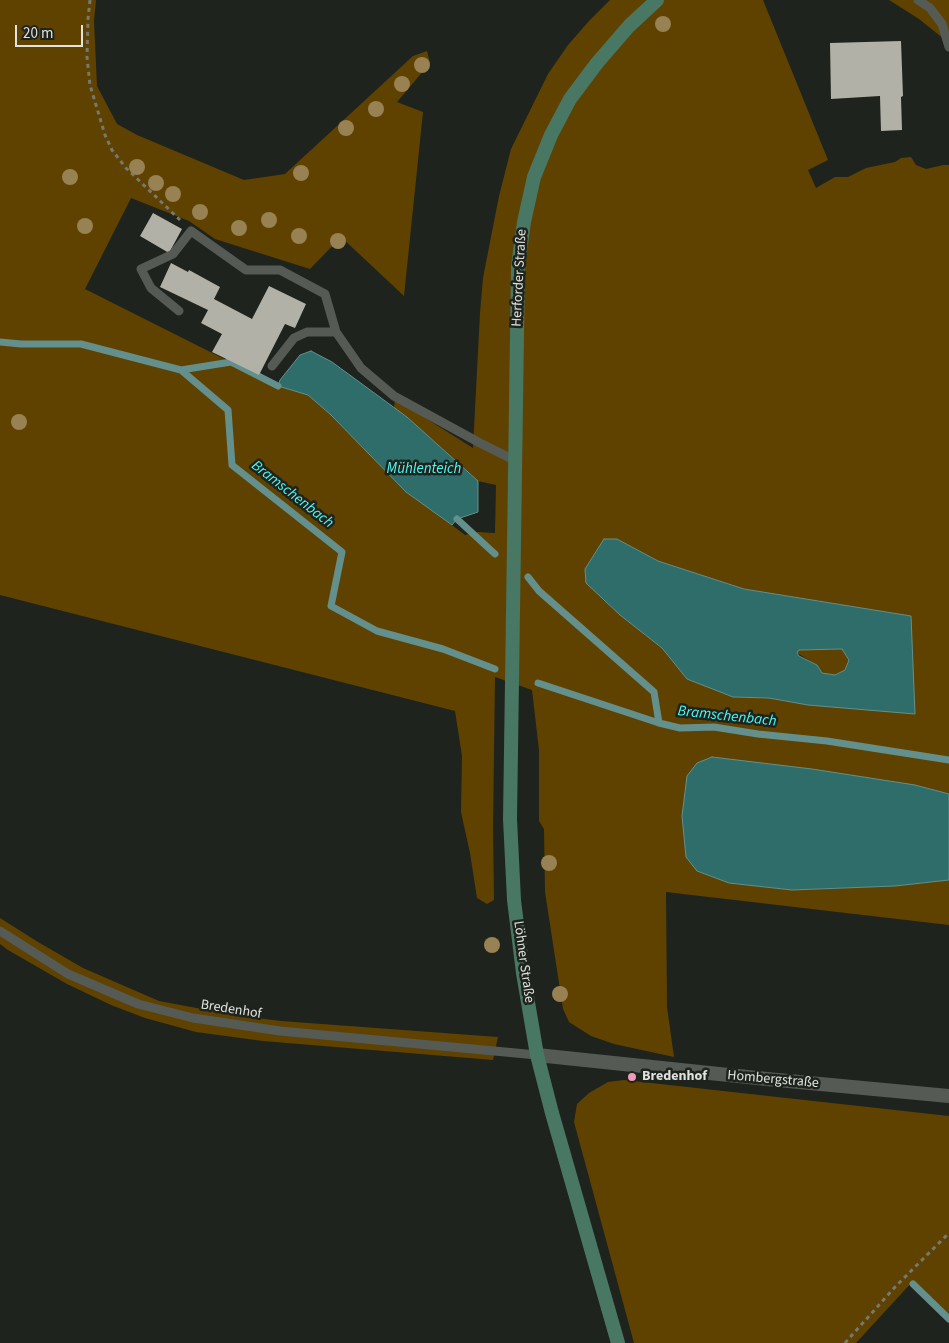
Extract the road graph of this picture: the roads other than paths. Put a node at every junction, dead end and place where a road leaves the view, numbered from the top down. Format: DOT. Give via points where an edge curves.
graph roads {
  1 [pos="657,0"];
  2 [pos="918,0"];
  3 [pos="949,47"];
  4 [pos="179,311"];
  5 [pos="336,332"];
  6 [pos="272,366"];
  7 [pos="514,460"];
  8 [pos="514,569"];
  9 [pos="0,931"];
  10 [pos="537,1055"];
  11 [pos="949,1096"];
  12 [pos="618,1343"];
  1 -- 7 [label="main road, Herforder Straße" via="629,26 570,99 550,135 534,176 518,266"];
  2 -- 3 [label="lane" via="930,8 942,24"];
  4 -- 5 [label="lane" via="151,288 141,269 173,254 191,231 246,270 280,270 325,294"];
  5 -- 6 [label="lane" via="307,332 294,338"];
  5 -- 7 [label="lane" via="361,368 394,396"];
  7 -- 8 [label="main road, Herforder Straße"];
  8 -- 10 [label="main road, Löhner Straße" via="511,840 514,900"];
  9 -- 10 [label="lane, Bredenhof" via="68,974 138,1004 193,1018 280,1031"];
  10 -- 11 [label="street, Hombergstraße"];
  10 -- 12 [label="main road, Löhner Straße"];
}
